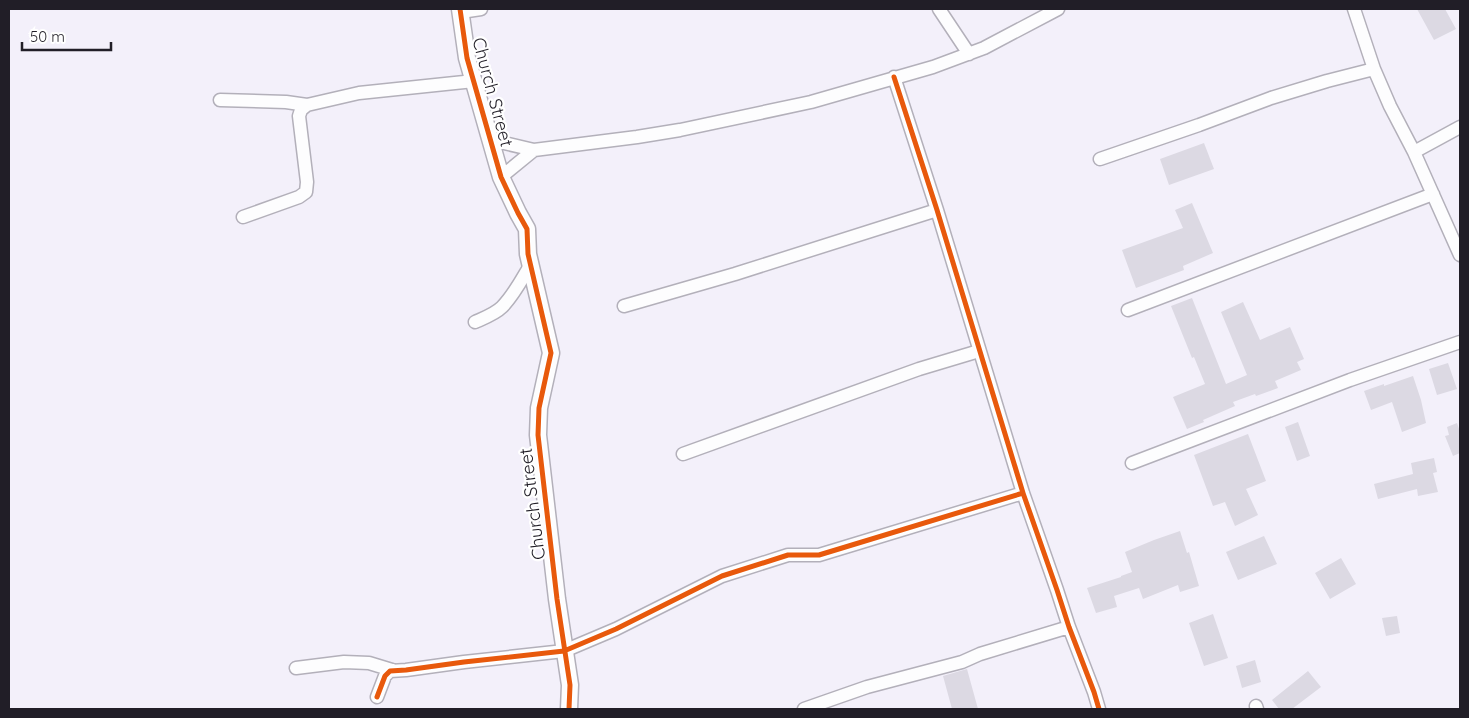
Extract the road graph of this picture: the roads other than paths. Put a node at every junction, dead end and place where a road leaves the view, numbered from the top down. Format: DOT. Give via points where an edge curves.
graph roads {
  1 [pos="481,9"];
  2 [pos="939,9"];
  3 [pos="1058,9"];
  4 [pos="1356,9"];
  5 [pos="461,10"];
  6 [pos="969,54"];
  7 [pos="1374,69"];
  8 [pos="894,78"];
  9 [pos="474,81"];
  10 [pos="220,100"];
  11 [pos="307,105"];
  12 [pos="1460,127"];
  13 [pos="491,140"];
  14 [pos="534,150"];
  15 [pos="1414,152"];
  16 [pos="1100,160"];
  17 [pos="502,177"];
  18 [pos="1433,194"];
  19 [pos="937,210"];
  20 [pos="243,217"];
  21 [pos="1460,255"];
  22 [pos="531,264"];
  23 [pos="624,306"];
  24 [pos="1128,310"];
  25 [pos="475,322"];
  26 [pos="1460,342"];
  27 [pos="979,351"];
  28 [pos="683,454"];
  29 [pos="1132,463"];
  30 [pos="1023,493"];
  31 [pos="1069,627"];
  32 [pos="564,651"];
  33 [pos="296,668"];
  34 [pos="392,670"];
  35 [pos="377,697"];
  36 [pos="569,709"];
  37 [pos="804,709"];
  38 [pos="1099,709"];
  1 -- 5 [label="street"];
  2 -- 6 [label="street"];
  3 -- 6 [label="street"];
  4 -- 7 [label="street"];
  5 -- 9 [label="street, Church Street"];
  6 -- 8 [label="street"];
  7 -- 15 [label="street"];
  7 -- 16 [label="street" via="1271,98"];
  8 -- 14 [label="street" via="811,102 680,130"];
  8 -- 19 [label="street"];
  9 -- 11 [label="street" via="359,93"];
  9 -- 13 [label="street, Church Street"];
  10 -- 11 [label="street"];
  11 -- 20 [label="street" via="299,116 306,192"];
  12 -- 15 [label="street"];
  13 -- 14 [label="street"];
  13 -- 17 [label="street, Church Street"];
  14 -- 17 [label="street"];
  15 -- 18 [label="street"];
  17 -- 22 [label="street, Church Street" via="526,229"];
  18 -- 21 [label="street"];
  18 -- 24 [label="street"];
  19 -- 23 [label="street"];
  19 -- 27 [label="street"];
  22 -- 25 [label="street" via="502,308"];
  22 -- 32 [label="street, Church Street" via="551,353 539,408 538,435"];
  26 -- 29 [label="street"];
  27 -- 28 [label="street" via="918,369"];
  27 -- 30 [label="street"];
  30 -- 31 [label="street"];
  30 -- 32 [label="street" via="819,554 788,555 722,576"];
  31 -- 37 [label="street"];
  31 -- 38 [label="street"];
  32 -- 34 [label="street"];
  32 -- 36 [label="street, Church Street" via="570,685"];
  33 -- 34 [label="street" via="369,662"];
  34 -- 35 [label="street" via="384,676"];
}
